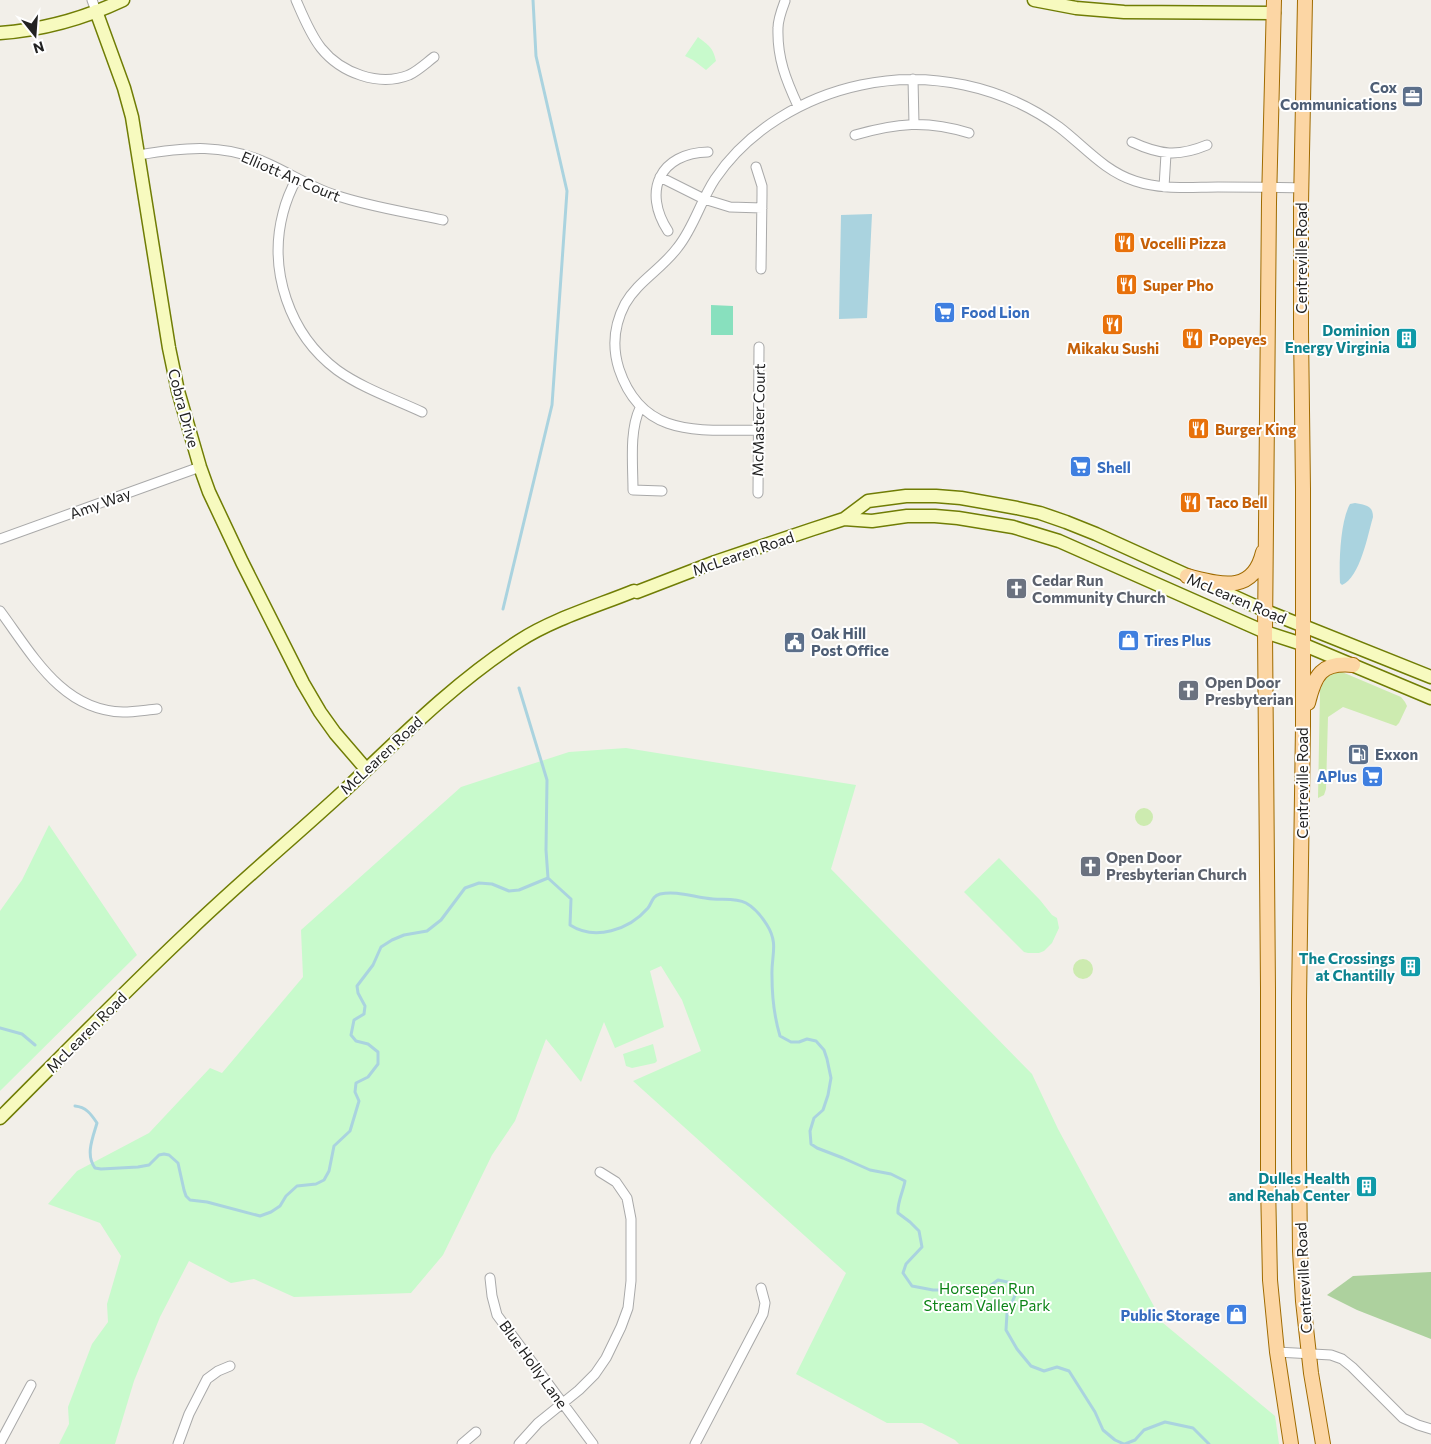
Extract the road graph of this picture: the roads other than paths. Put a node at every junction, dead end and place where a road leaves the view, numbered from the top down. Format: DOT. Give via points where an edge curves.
graph roads {
  1 [pos="123,0"];
  2 [pos="296,0"];
  3 [pos="1034,0"];
  4 [pos="1305,0"];
  5 [pos="785,1"];
  6 [pos="94,6"];
  7 [pos="1274,7"];
  8 [pos="0,33"];
  9 [pos="434,57"];
  10 [pos="913,79"];
  11 [pos="798,106"];
  12 [pos="914,124"];
  13 [pos="969,133"];
  14 [pos="855,135"];
  15 [pos="1132,142"];
  16 [pos="1207,145"];
  17 [pos="708,152"];
  18 [pos="1166,154"];
  19 [pos="139,155"];
  20 [pos="756,167"];
  21 [pos="660,176"];
  22 [pos="297,178"];
  23 [pos="1164,187"];
  24 [pos="1270,187"];
  25 [pos="1301,188"];
  26 [pos="704,199"];
  27 [pos="762,208"];
  28 [pos="443,220"];
  29 [pos="668,230"];
  30 [pos="761,269"];
  31 [pos="759,347"];
  32 [pos="640,408"];
  33 [pos="422,412"];
  34 [pos="758,430"];
  35 [pos="200,467"];
  36 [pos="662,491"];
  37 [pos="758,494"];
  38 [pos="844,520"];
  39 [pos="0,539"];
  40 [pos="1266,539"];
  41 [pos="1187,576"];
  42 [pos="0,611"];
  43 [pos="1266,611"];
  44 [pos="1302,626"];
  45 [pos="1265,632"];
  46 [pos="1302,644"];
  47 [pos="1353,665"];
  48 [pos="1431,677"];
  49 [pos="1431,698"];
  50 [pos="157,709"];
  51 [pos="1303,726"];
  52 [pos="366,769"];
  53 [pos="0,1118"];
  54 [pos="600,1172"];
  55 [pos="490,1278"];
  56 [pos="761,1288"];
  57 [pos="1277,1352"];
  58 [pos="1308,1353"];
  59 [pos="230,1366"];
  60 [pos="31,1385"];
  61 [pos="562,1403"];
  62 [pos="1431,1428"];
  63 [pos="476,1432"];
  64 [pos="0,1443"];
  65 [pos="178,1444"];
  66 [pos="462,1444"];
  67 [pos="519,1444"];
  68 [pos="593,1444"];
  69 [pos="695,1444"];
  70 [pos="1291,1444"];
  71 [pos="1323,1444"];
  1 -- 6 [label="main road"];
  2 -- 9 [label="street" via="322,50 359,75 397,78 415,71"];
  3 -- 7 [label="main road" via="1114,11"];
  4 -- 25 [label="main road, Centreville Road"];
  5 -- 11 [label="street" via="778,26 780,54 785,79"];
  6 -- 8 [label="main road" via="44,26"];
  6 -- 19 [label="main road, Cobra Drive" via="124,88"];
  7 -- 24 [label="main road, Centreville Road"];
  10 -- 11 [label="street" via="862,84"];
  10 -- 12 [label="street"];
  10 -- 23 [label="street" via="966,85 1014,101 1058,127 1112,170 1137,182"];
  11 -- 26 [label="street" via="733,156"];
  12 -- 13 [label="street"];
  12 -- 14 [label="street"];
  15 -- 18 [label="street"];
  16 -- 18 [label="street" via="1187,152"];
  17 -- 21 [label="street" via="683,156"];
  18 -- 23 [label="street"];
  19 -- 22 [label="street, Elliott An Court" via="184,148 229,151 268,163"];
  19 -- 35 [label="main road, Cobra Drive" via="169,348"];
  20 -- 27 [label="street" via="762,186"];
  21 -- 26 [label="street"];
  21 -- 29 [label="street" via="656,206"];
  22 -- 28 [label="street, Elliott An Court" via="359,203"];
  22 -- 33 [label="street" via="283,213 278,251 284,291 299,327 322,357 336,369 361,385"];
  23 -- 24 [label="street"];
  24 -- 25 [label="street"];
  24 -- 40 [label="main road, Centreville Road"];
  25 -- 44 [label="main road, Centreville Road"];
  26 -- 27 [label="street" via="729,207"];
  26 -- 32 [label="street" via="679,246 632,293 616,328 617,364"];
  27 -- 30 [label="street"];
  31 -- 34 [label="street, McMaster Court"];
  32 -- 34 [label="street" via="678,427"];
  32 -- 36 [label="street" via="634,427 633,490"];
  34 -- 37 [label="street, McMaster Court"];
  35 -- 39 [label="street, Amy Way"];
  35 -- 52 [label="main road, Cobra Drive" via="242,562 303,683 335,733"];
  38 -- 41 [label="main road, McLearen Road" via="868,501 906,496 961,498 1017,508 1066,522"];
  38 -- 45 [label="main road, McLearen Road" via="935,516 1034,532 1088,552"];
  38 -- 52 [label="main road, McLearen Road" via="715,562 536,631 459,684"];
  40 -- 41 [label="main road" via="1260,563 1246,580 1236,584"];
  40 -- 43 [label="main road, Centreville Road"];
  41 -- 43 [label="main road, McLearen Road"];
  42 -- 50 [label="street" via="50,678 76,699 106,710"];
  43 -- 44 [label="main road, McLearen Road"];
  43 -- 45 [label="main road, Centreville Road"];
  44 -- 46 [label="main road, Centreville Road"];
  44 -- 48 [label="main road, McLearen Road"];
  45 -- 46 [label="main road, McLearen Road"];
  45 -- 57 [label="main road, Centreville Road" via="1268,1201 1270,1280"];
  46 -- 47 [label="main road, McLearen Road"];
  46 -- 51 [label="main road, Centreville Road"];
  47 -- 49 [label="main road, McLearen Road"];
  47 -- 51 [label="main road" via="1340,664 1321,672 1313,684"];
  51 -- 58 [label="main road, Centreville Road" via="1299,1155 1300,1252"];
  52 -- 53 [label="main road, McLearen Road" via="190,930"];
  54 -- 61 [label="street" via="616,1182 627,1198 631,1219 632,1281 628,1308 606,1358 595,1374"];
  55 -- 61 [label="street, Blue Holly Lane" via="497,1315"];
  56 -- 69 [label="street" via="765,1303 763,1314"];
  57 -- 58 [label="street"];
  57 -- 70 [label="main road, Centreville Road"];
  58 -- 62 [label="street" via="1342,1359 1402,1418"];
  58 -- 71 [label="main road, Centreville Road"];
  59 -- 65 [label="street" via="207,1379 188,1414"];
  60 -- 64 [label="street"];
  61 -- 67 [label="street"];
  61 -- 68 [label="street, Blue Holly Lane"];
  63 -- 66 [label="street"];
}
